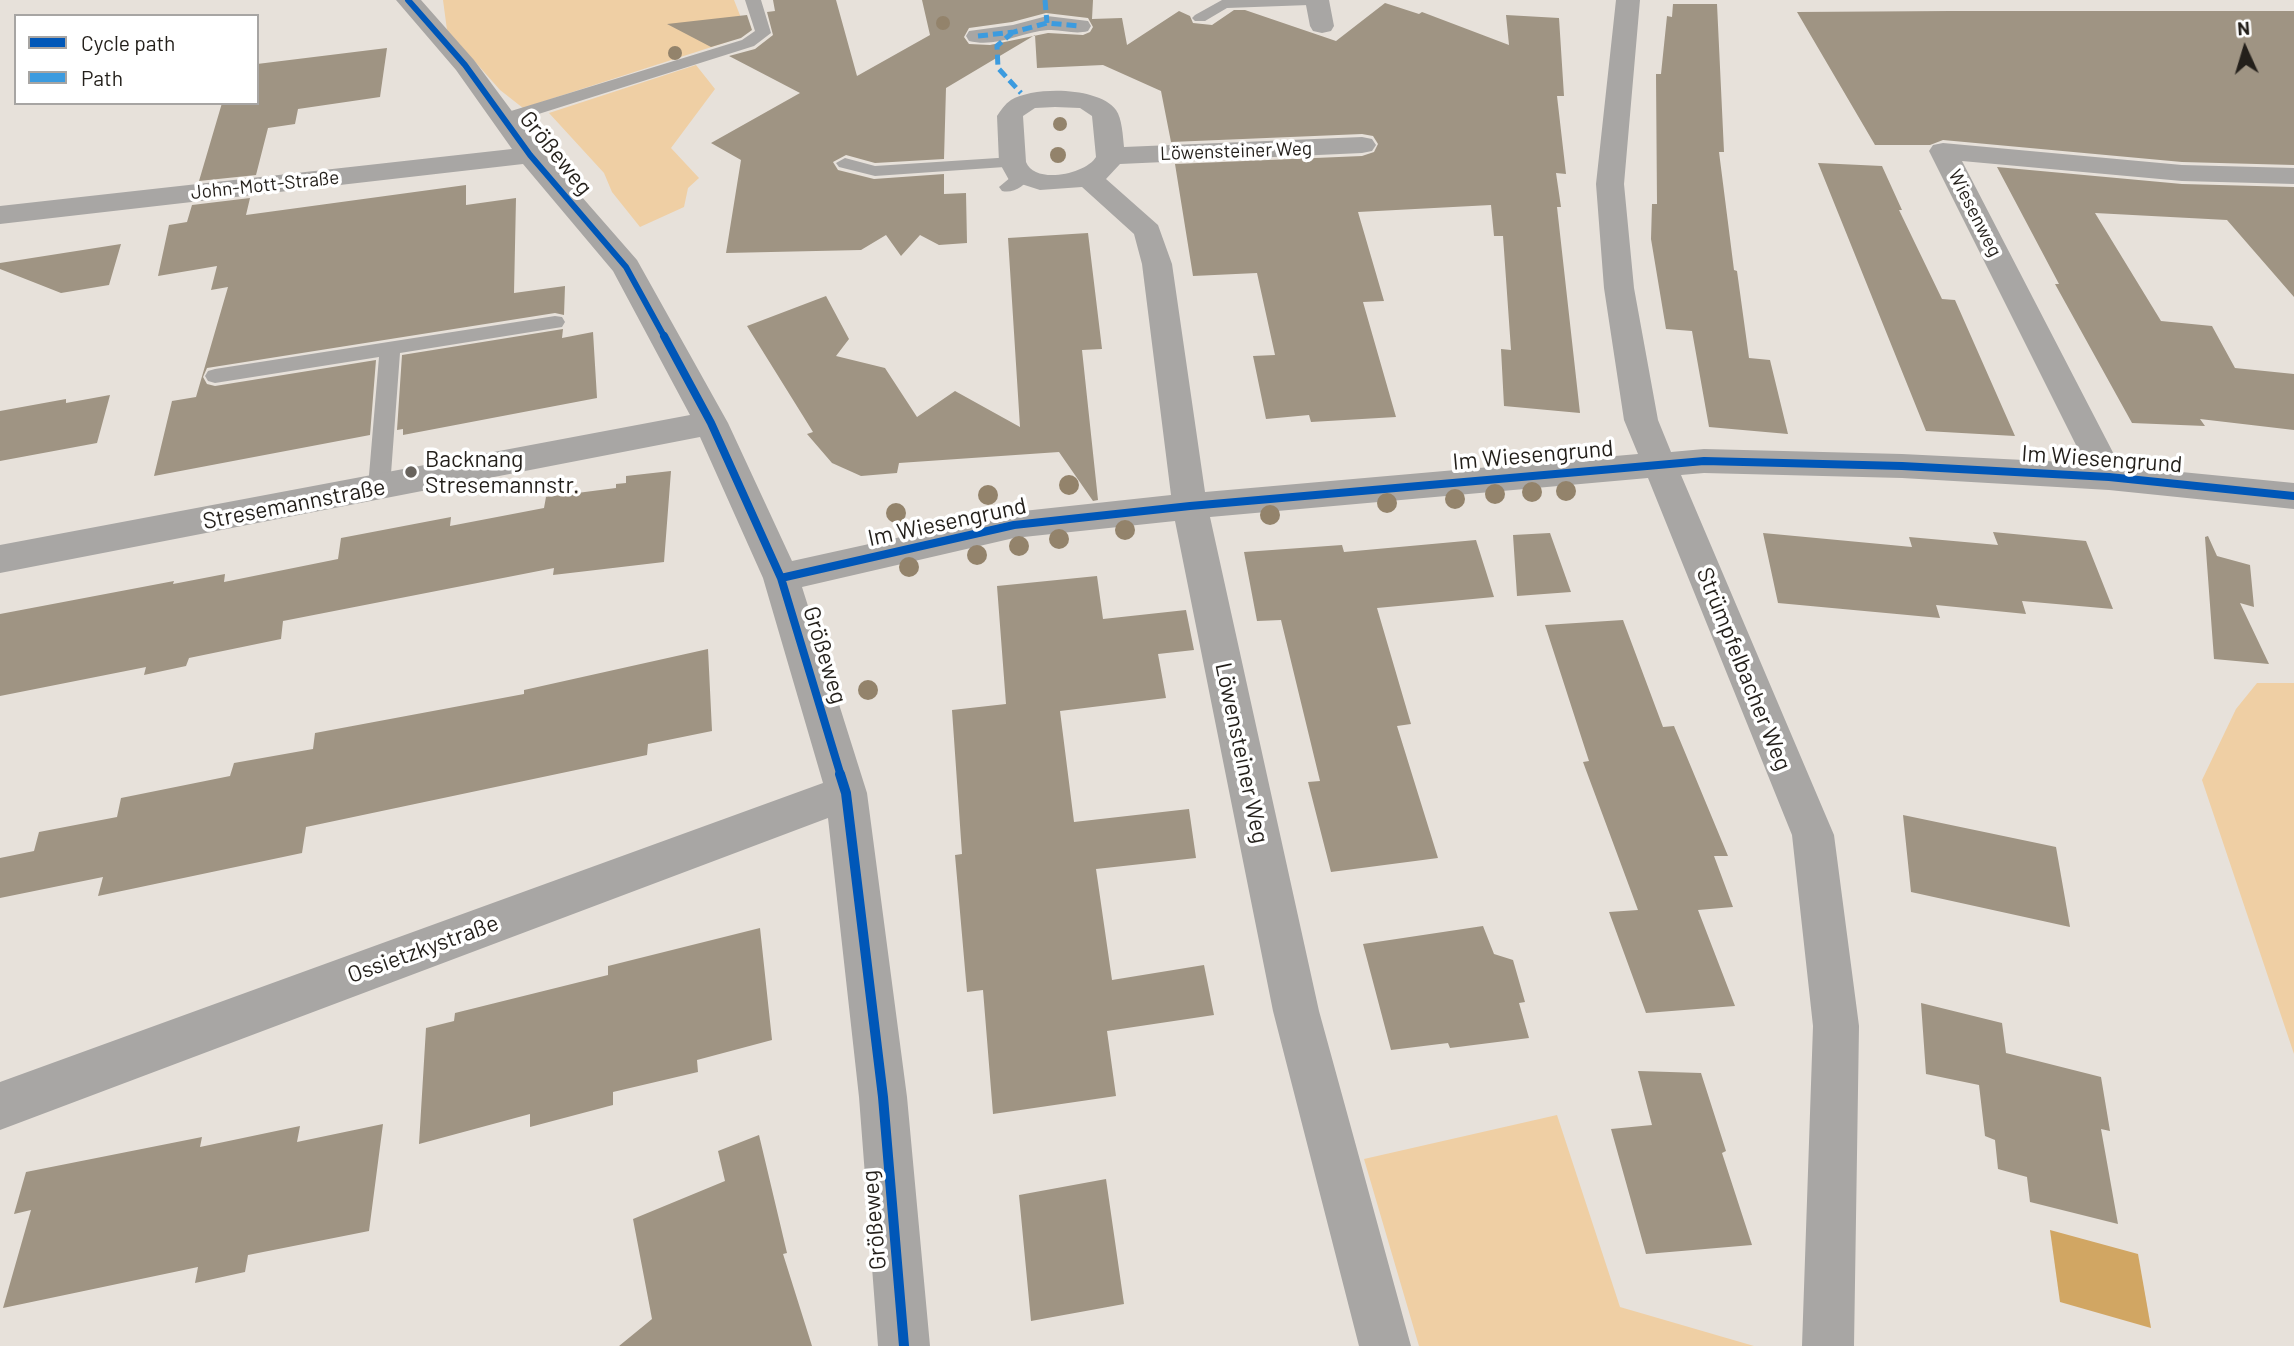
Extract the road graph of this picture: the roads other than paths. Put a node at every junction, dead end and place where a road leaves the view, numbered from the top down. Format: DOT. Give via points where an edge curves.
graph roads {
  1 [pos="408,0"];
  2 [pos="753,0"];
  3 [pos="1309,0"];
  4 [pos="1317,0"];
  5 [pos="1628,0"];
  6 [pos="1046,11"];
  7 [pos="1200,18"];
  8 [pos="1079,26"];
  9 [pos="1322,26"];
  10 [pos="978,36"];
  11 [pos="504,119"];
  12 [pos="1362,145"];
  13 [pos="530,155"];
  14 [pos="1110,156"];
  15 [pos="845,163"];
  16 [pos="2294,176"];
  17 [pos="1088,178"];
  18 [pos="1028,180"];
  19 [pos="0,215"];
  20 [pos="555,322"];
  21 [pos="390,349"];
  22 [pos="215,376"];
  23 [pos="711,423"];
  24 [pos="1660,463"];
  25 [pos="2109,477"];
  26 [pos="379,487"];
  27 [pos="2294,496"];
  28 [pos="1190,506"];
  29 [pos="0,559"];
  30 [pos="781,578"];
  31 [pos="846,793"];
  32 [pos="0,1106"];
  33 [pos="904,1346"];
  34 [pos="1385,1346"];
  35 [pos="1828,1346"];
  1 -- 11 [label="street, Größeweg" via="465,65"];
  2 -- 11 [label="lane" via="762,33 748,43"];
  3 -- 7 [label="lane" via="1224,4"];
  4 -- 9 [label="street"];
  5 -- 24 [label="street, Strümpfelbacher Weg" via="1610,184 1619,288 1641,420"];
  6 -- 8 [label="street"];
  6 -- 10 [label="street" via="1014,32"];
  11 -- 13 [label="street, Größeweg"];
  12 -- 14 [label="street, Löwensteiner Weg"];
  13 -- 19 [label="street, John-Mott-Straße"];
  13 -- 23 [label="street, Größeweg" via="626,267"];
  14 -- 17 [label="street" via="1104,169"];
  14 -- 18 [label="street" via="1105,113 1086,101 1030,102 1010,116"];
  15 -- 18 [label="lane" via="875,171"];
  16 -- 25 [label="street, Wiesenweg" via="2182,173 1943,151 1948,178"];
  17 -- 18 [label="street"];
  17 -- 28 [label="street, Löwensteiner Weg" via="1106,203 1137,230 1148,231 1157,264"];
  20 -- 21 [label="lane"];
  21 -- 22 [label="lane"];
  21 -- 26 [label="lane"];
  23 -- 26 [label="street, Stresemannstraße"];
  23 -- 30 [label="street, Größeweg"];
  24 -- 25 [label="street, Im Wiesengrund" via="1902,466"];
  24 -- 28 [label="street, Im Wiesengrund"];
  24 -- 35 [label="street, Strümpfelbacher Weg" via="1813,835 1836,1026"];
  25 -- 27 [label="street, Im Wiesengrund"];
  26 -- 29 [label="street, Stresemannstraße"];
  28 -- 30 [label="street, Im Wiesengrund" via="1014,525"];
  28 -- 34 [label="street, Löwensteiner Weg" via="1296,1011"];
  30 -- 31 [label="street, Größeweg"];
  31 -- 32 [label="street, Ossietzkystraße"];
  31 -- 33 [label="street, Größeweg" via="883,1097"];
}
